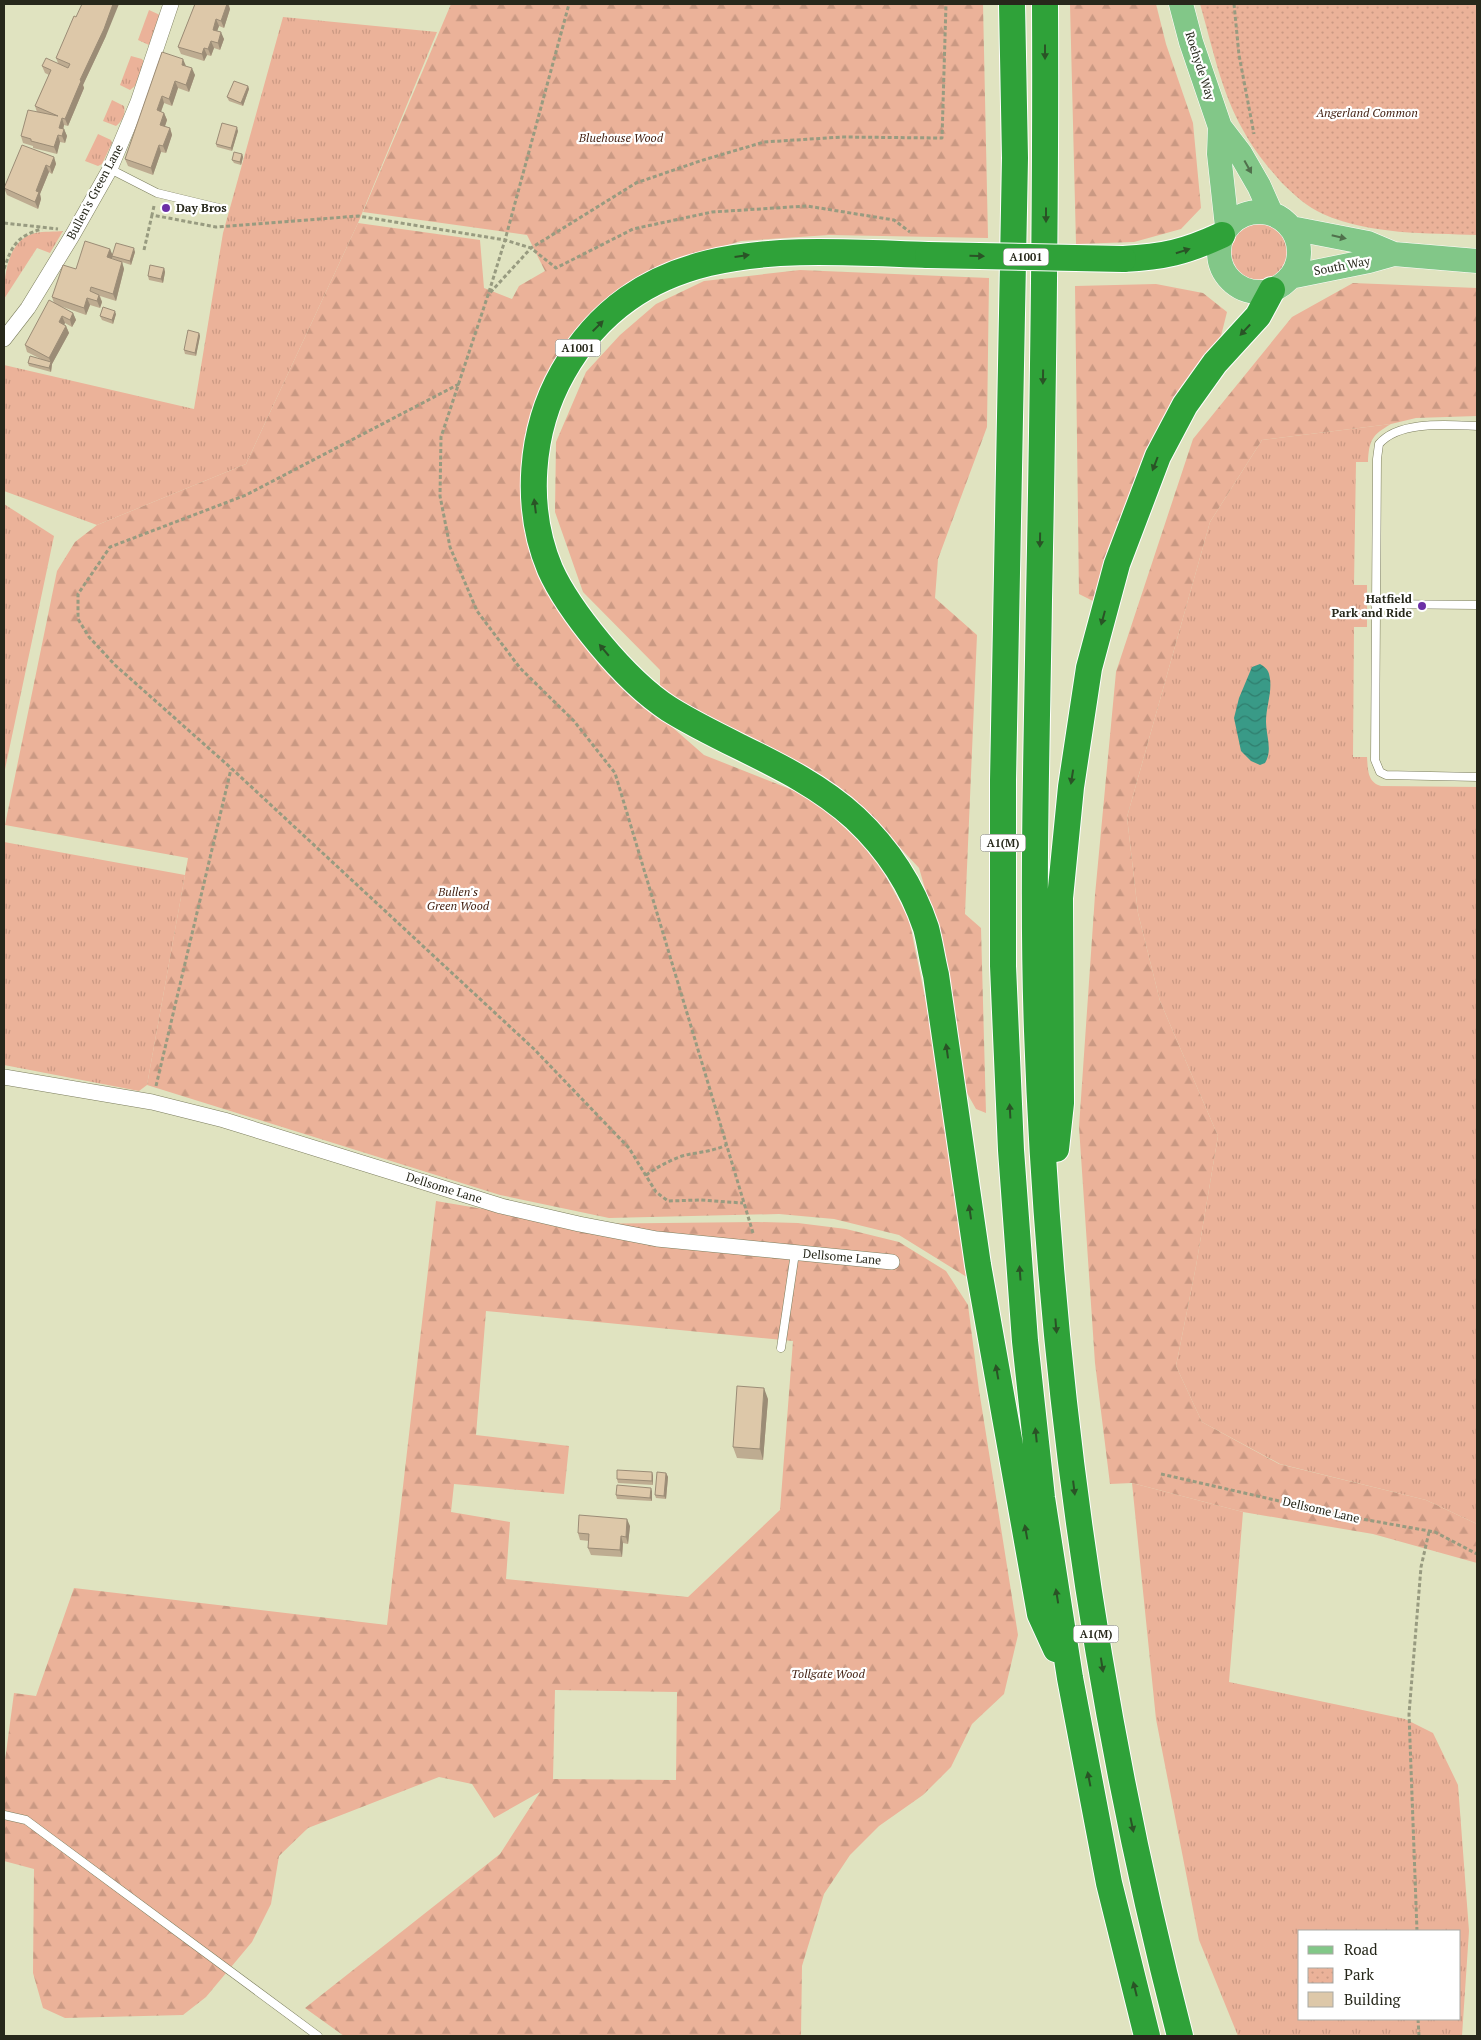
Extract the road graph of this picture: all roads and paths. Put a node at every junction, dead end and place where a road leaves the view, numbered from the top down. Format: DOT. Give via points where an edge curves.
graph roads {
  1 [pos="171,4"];
  2 [pos="569,4"];
  3 [pos="946,4"];
  4 [pos="1012,4"];
  5 [pos="1045,4"];
  6 [pos="1181,4"];
  7 [pos="1234,4"];
  8 [pos="1220,127"];
  9 [pos="1256,142"];
  10 [pos="110,169"];
  11 [pos="157,193"];
  12 [pos="219,208"];
  13 [pos="1271,213"];
  14 [pos="152,215"];
  15 [pos="4,223"];
  16 [pos="42,228"];
  17 [pos="1291,228"];
  18 [pos="66,229"];
  19 [pos="1225,231"];
  20 [pos="505,240"];
  21 [pos="922,246"];
  22 [pos="531,248"];
  23 [pos="144,250"];
  24 [pos="1394,254"];
  25 [pos="1477,260"];
  26 [pos="4,269"];
  27 [pos="1281,283"];
  28 [pos="488,295"];
  29 [pos="4,339"];
  30 [pos="460,383"];
  31 [pos="1477,426"];
  32 [pos="1375,604"];
  33 [pos="1477,605"];
  34 [pos="638,685"];
  35 [pos="231,768"];
  36 [pos="1477,778"];
  37 [pos="4,1077"];
  38 [pos="152,1102"];
  39 [pos="726,1146"];
  40 [pos="646,1175"];
  41 [pos="743,1203"];
  42 [pos="1047,1225"];
  43 [pos="758,1250"];
  44 [pos="795,1253"];
  45 [pos="892,1262"];
  46 [pos="781,1348"];
  47 [pos="1161,1474"];
  48 [pos="1429,1532"];
  49 [pos="1477,1554"];
  50 [pos="1070,1678"];
  51 [pos="4,1815"];
  52 [pos="1417,1930"];
  53 [pos="1418,2020"];
  54 [pos="318,2036"];
  55 [pos="1147,2036"];
  56 [pos="1180,2036"];
  57 [pos="1419,2036"];
  1 -- 10 [label="street, Bullen's Green Lane" via="138,102"];
  2 -- 20 [label="path"];
  3 -- 22 [label="path" via="942,138 842,136 764,142 636,183"];
  50 -- 4 [label="highway, A1(M), one-way" via="1042,1498 1025,1342 1011,1150 1003,966 1003,780 1015,158"];
  5 -- 42 [label="highway, A1(M), one-way" via="1046,223 1034,874 1037,1032"];
  6 -- 8 [label="main road, Roehyde Way"];
  7 -- 9 [label="path" via="1238,55"];
  8 -- 13 [label="main road, Roehyde Way, one-way" via="1240,153"];
  8 -- 19 [label="main road, Roehyde Way"];
  10 -- 11 [label="lane"];
  10 -- 29 [label="street, Bullen's Green Lane" via="28,308"];
  11 -- 12 [label="lane"];
  11 -- 14 [label="path"];
  13 -- 17 [label="main road"];
  13 -- 19 [label="main road" via="1247,213 1236,218"];
  14 -- 20 [label="path" via="216,227 358,216"];
  14 -- 23 [label="path"];
  15 -- 16 [label="path"];
  16 -- 18 [label="path"];
  16 -- 26 [label="path" via="19,238 11,248"];
  17 -- 24 [label="main road, South Way, one-way" via="1368,243"];
  17 -- 27 [label="main road" via="1297,239 1297,265"];
  21 -- 19 [label="highway, A1001, one-way, bridge" via="1123,259 1172,255 1198,246"];
  19 -- 27 [label="main road" via="1219,246 1219,258 1229,279 1249,291 1261,292"];
  20 -- 22 [label="path"];
  20 -- 28 [label="path"];
  21 -- 22 [label="path" via="894,220 807,206 712,212 633,229 556,268"];
  34 -- 21 [label="highway, A1001, one-way" via="610,657 579,617 550,568 538,525 534,491 535,453 557,383 575,351 616,308 639,292 670,275 718,260 806,251"];
  22 -- 28 [label="path"];
  24 -- 25 [label="main road, South Way"];
  24 -- 27 [label="main road, South Way"];
  27 -- 42 [label="highway, A1(M), one-way" via="1185,405 1158,456 1117,564 1089,668 1071,787 1060,898 1061,1103"];
  28 -- 30 [label="path"];
  30 -- 35 [label="path" via="246,495 110,547 78,594 78,619 89,637 115,665"];
  30 -- 39 [label="path" via="440,437 440,496 450,547 477,611 520,668 574,721 614,773"];
  31 -- 32 [label="lane" via="1408,428 1390,435 1379,444"];
  32 -- 33 [label="lane"];
  32 -- 36 [label="lane" via="1376,766 1380,772 1392,776"];
  50 -- 34 [label="highway, A1(M), one-way" via="1040,1614 978,1265 936,975 926,928 913,896 875,838 828,796 782,768 702,729"];
  35 -- 38 [label="path"];
  35 -- 40 [label="path" via="534,1048 629,1148"];
  37 -- 38 [label="street, Dellsome Lane"];
  38 -- 43 [label="street, Dellsome Lane" via="224,1120 501,1206 657,1240"];
  39 -- 40 [label="path" via="683,1156"];
  39 -- 41 [label="path"];
  40 -- 41 [label="path" via="656,1192 668,1201"];
  41 -- 43 [label="path"];
  42 -- 56 [label="highway, A1(M), one-way" via="1085,1567 1113,1738 1162,1968"];
  43 -- 44 [label="street, Dellsome Lane"];
  44 -- 45 [label="street, Dellsome Lane"];
  44 -- 46 [label="lane"];
  47 -- 48 [label="path, Dellsome Lane"];
  48 -- 49 [label="path, Dellsome Lane" via="1436,1532"];
  48 -- 52 [label="path" via="1421,1567 1409,1714"];
  55 -- 50 [label="highway, A1(M), one-way" via="1110,1883"];
  51 -- 54 [label="lane" via="26,1820"];
  53 -- 57 [label="path"];
}
